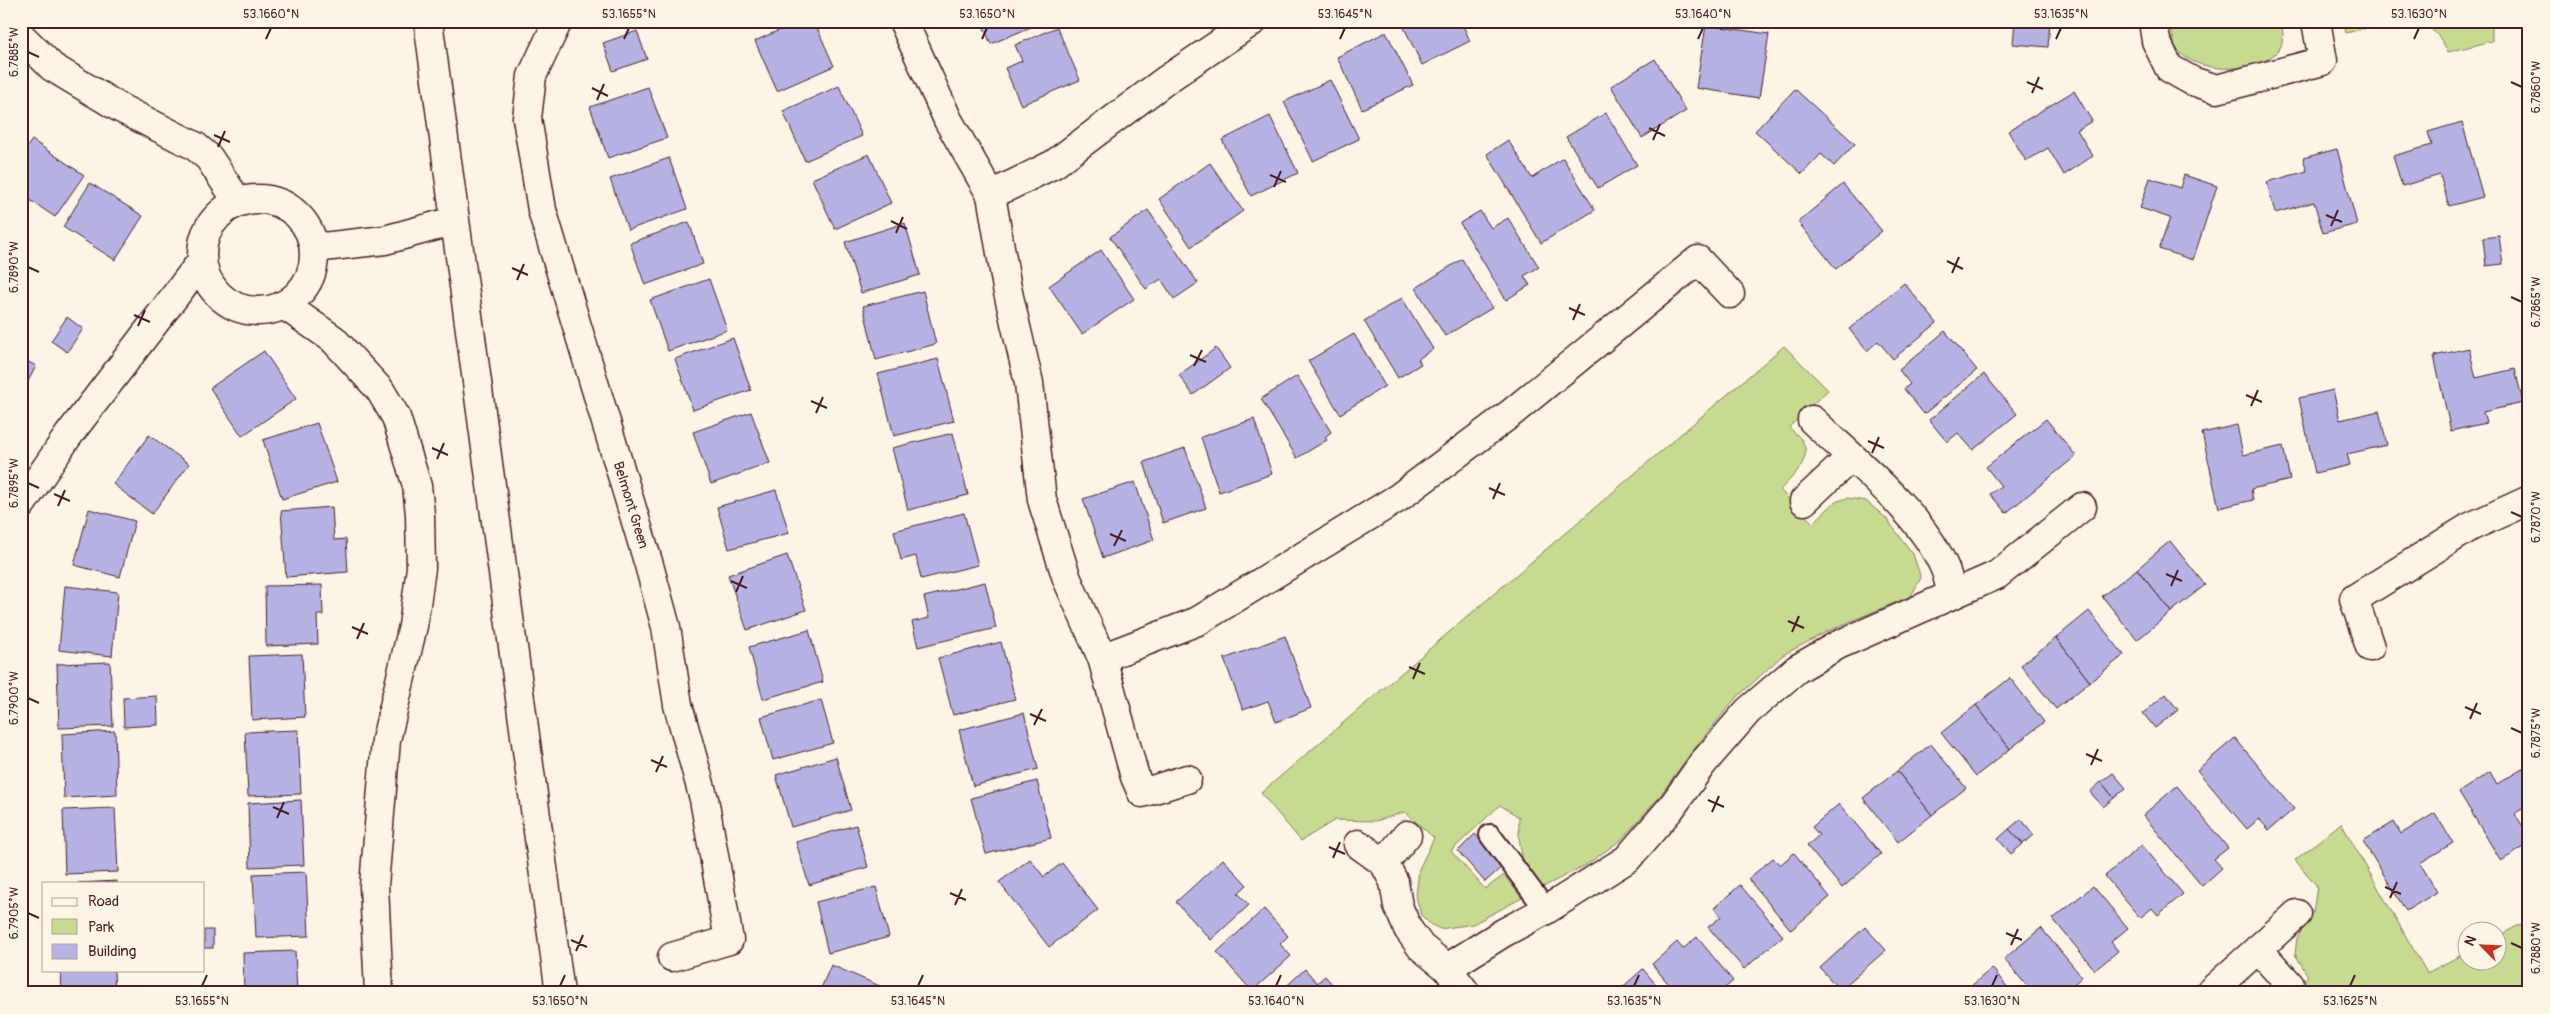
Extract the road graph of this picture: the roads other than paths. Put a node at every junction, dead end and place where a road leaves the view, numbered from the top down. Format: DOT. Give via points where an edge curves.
graph roads {
  1 [pos="428,21"];
  2 [pos="558,21"];
  3 [pos="904,21"];
  4 [pos="2153,21"];
  5 [pos="2316,21"];
  6 [pos="1241,25"];
  7 [pos="21,36"];
  8 [pos="991,195"];
  9 [pos="238,202"];
  10 [pos="454,221"];
  11 [pos="314,248"];
  12 [pos="201,262"];
  13 [pos="1730,294"];
  14 [pos="284,305"];
  15 [pos="1812,420"];
  16 [pos="1851,457"];
  17 [pos="2529,500"];
  18 [pos="1804,501"];
  19 [pos="21,504"];
  20 [pos="2082,507"];
  21 [pos="1952,595"];
  22 [pos="2370,647"];
  23 [pos="1102,658"];
  24 [pos="1186,780"];
  25 [pos="1490,834"];
  26 [pos="1407,835"];
  27 [pos="1358,844"];
  28 [pos="1384,863"];
  29 [pos="1546,910"];
  30 [pos="2297,914"];
  31 [pos="2258,949"];
  32 [pos="672,957"];
  33 [pos="1447,968"];
  34 [pos="2290,986"];
  35 [pos="379,993"];
  36 [pos="560,993"];
  37 [pos="1466,993"];
  38 [pos="2209,993"];
  1 -- 10 [label="street"];
  2 -- 32 [label="street, Belmont Green" via="532,76 527,118 542,210 666,627 678,705 704,799 728,940"];
  3 -- 8 [label="street" via="948,120"];
  4 -- 5 [label="street" via="2156,41 2169,68 2192,82 2217,89 2323,61"];
  6 -- 8 [label="street" via="1054,164"];
  7 -- 9 [label="street" via="52,67 120,108 195,146 209,158"];
  8 -- 23 [label="street" via="1007,288 1029,383 1042,500 1067,579"];
  9 -- 11 [label="street" via="263,199 287,206 300,218"];
  9 -- 12 [label="street" via="222,211 210,225 202,243"];
  10 -- 11 [label="street" via="385,240"];
  10 -- 36 [label="street"];
  11 -- 14 [label="street" via="314,265 308,281 298,295"];
  12 -- 14 [label="street" via="216,295 231,306 248,312 267,311"];
  12 -- 19 [label="street" via="68,436"];
  13 -- 23 [label="street" via="1698,260 1510,414 1398,498 1198,620"];
  14 -- 35 [label="street" via="333,339 380,390 396,417 417,486 421,568 412,626 386,740 374,886"];
  15 -- 16 [label="street"];
  16 -- 18 [label="street"];
  16 -- 21 [label="street" via="1897,501 1923,534 1944,568"];
  17 -- 22 [label="street" via="2470,527 2354,599"];
  20 -- 21 [label="street" via="1997,575"];
  21 -- 29 [label="street" via="1797,668 1748,711 1627,859"];
  23 -- 24 [label="street" via="1142,793"];
  25 -- 29 [label="lane"];
  26 -- 28 [label="street"];
  27 -- 28 [label="street"];
  28 -- 33 [label="street" via="1394,882 1398,906 1408,929 1421,947"];
  29 -- 33 [label="street"];
  30 -- 31 [label="street"];
  31 -- 34 [label="street"];
  31 -- 38 [label="street"];
  33 -- 37 [label="street"];
}
